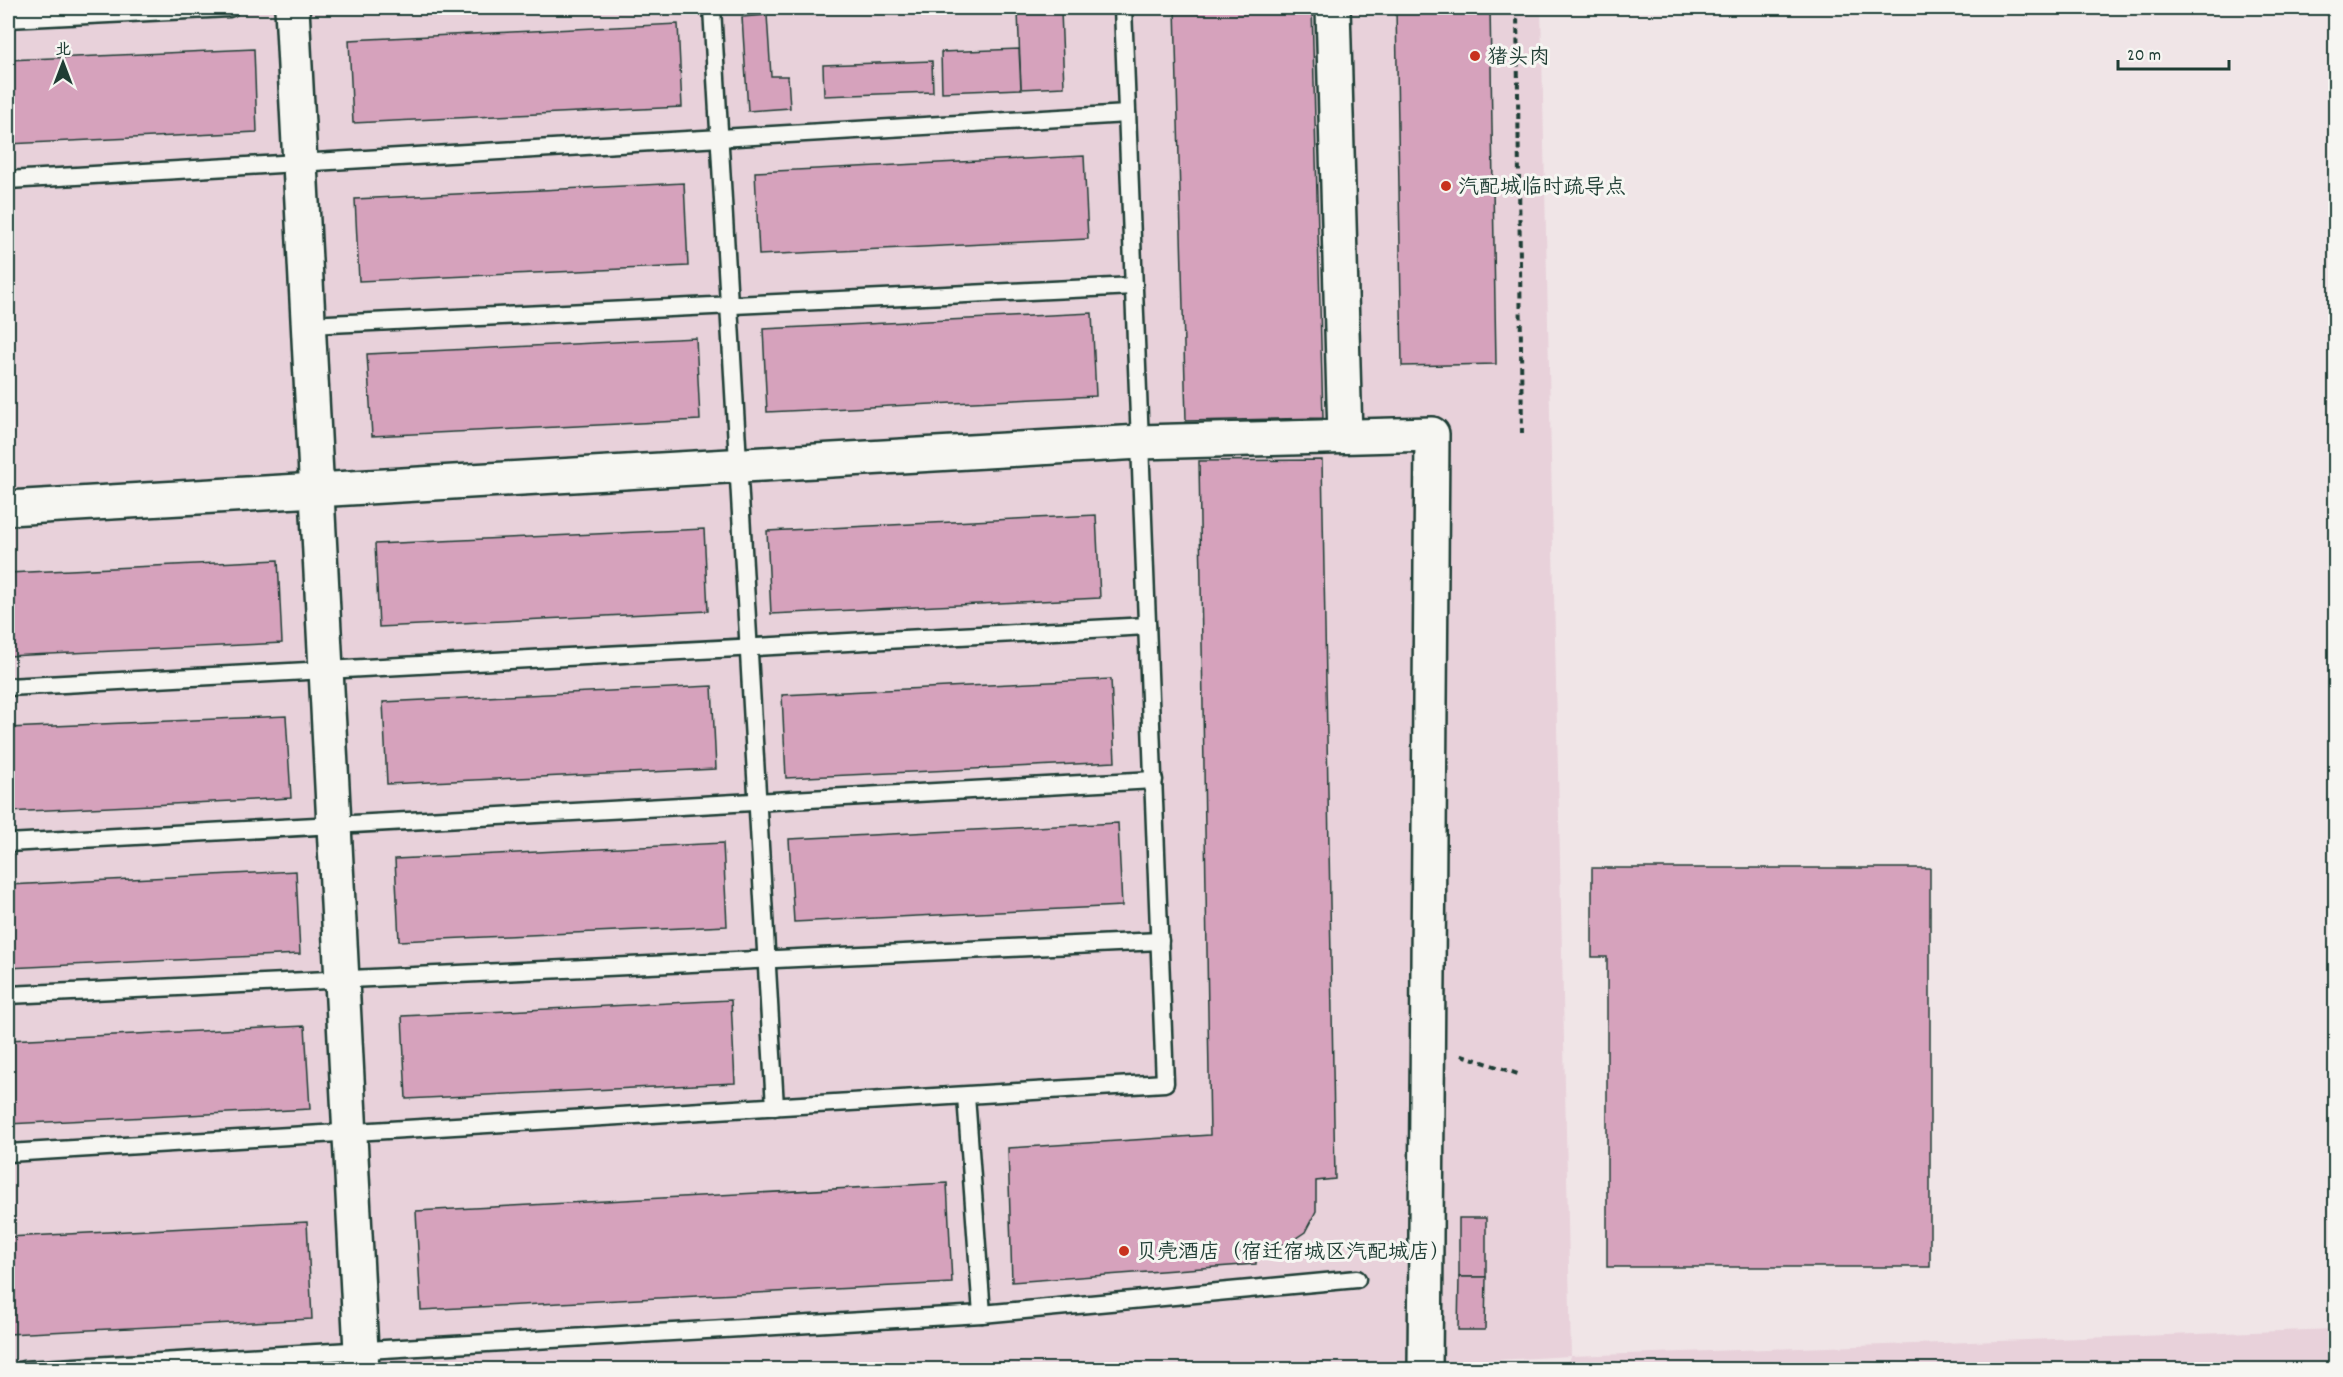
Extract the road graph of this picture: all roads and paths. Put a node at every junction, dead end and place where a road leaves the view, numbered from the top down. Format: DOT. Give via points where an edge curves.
graph roads {
  1 [pos="230,8"];
  2 [pos="292,8"];
  3 [pos="712,8"];
  4 [pos="1123,8"];
  5 [pos="1333,8"];
  6 [pos="1517,8"];
  7 [pos="8,19"];
  8 [pos="1127,114"];
  9 [pos="720,138"];
  10 [pos="300,162"];
  11 [pos="8,180"];
  12 [pos="1134,285"];
  13 [pos="729,305"];
  14 [pos="308,325"];
  15 [pos="1522,433"];
  16 [pos="1345,436"];
  17 [pos="1140,442"];
  18 [pos="738,466"];
  19 [pos="316,490"];
  20 [pos="8,508"];
  21 [pos="1147,626"];
  22 [pos="748,647"];
  23 [pos="326,670"];
  24 [pos="8,687"];
  25 [pos="1154,780"];
  26 [pos="757,802"];
  27 [pos="334,825"];
  28 [pos="8,843"];
  29 [pos="1160,941"];
  30 [pos="766,959"];
  31 [pos="342,979"];
  32 [pos="8,995"];
  33 [pos="1427,1043"];
  34 [pos="1521,1075"];
  35 [pos="966,1096"];
  36 [pos="775,1107"];
  37 [pos="350,1133"];
  38 [pos="8,1154"];
  39 [pos="1357,1279"];
  40 [pos="982,1314"];
  41 [pos="361,1360"];
  42 [pos="23,1370"];
  43 [pos="1425,1370"];
  1 -- 7 [label="lane"];
  2 -- 10 [label="street"];
  3 -- 9 [label="lane"];
  4 -- 8 [label="lane"];
  5 -- 16 [label="street"];
  6 -- 15 [label="path"];
  8 -- 9 [label="lane"];
  8 -- 12 [label="lane"];
  9 -- 10 [label="lane"];
  9 -- 13 [label="lane"];
  10 -- 11 [label="lane"];
  10 -- 14 [label="street"];
  12 -- 13 [label="lane"];
  12 -- 17 [label="lane"];
  13 -- 14 [label="lane"];
  13 -- 18 [label="lane"];
  14 -- 19 [label="street"];
  16 -- 17 [label="street"];
  16 -- 33 [label="street" via="1432,434"];
  17 -- 18 [label="street"];
  17 -- 21 [label="lane"];
  18 -- 19 [label="street"];
  18 -- 22 [label="lane"];
  19 -- 20 [label="street"];
  19 -- 23 [label="street"];
  21 -- 22 [label="lane"];
  21 -- 25 [label="lane"];
  22 -- 23 [label="lane"];
  22 -- 26 [label="lane"];
  23 -- 24 [label="lane"];
  23 -- 27 [label="street"];
  25 -- 26 [label="lane"];
  25 -- 29 [label="lane"];
  26 -- 27 [label="lane"];
  26 -- 30 [label="lane"];
  27 -- 28 [label="lane"];
  27 -- 31 [label="street"];
  29 -- 30 [label="lane"];
  29 -- 35 [label="lane" via="1165,1083"];
  30 -- 31 [label="lane"];
  30 -- 36 [label="lane"];
  31 -- 32 [label="lane"];
  31 -- 37 [label="street"];
  33 -- 34 [label="path"];
  33 -- 43 [label="street"];
  35 -- 36 [label="lane"];
  35 -- 40 [label="lane"];
  36 -- 37 [label="lane"];
  37 -- 38 [label="lane"];
  37 -- 41 [label="street"];
  39 -- 40 [label="lane"];
  40 -- 41 [label="lane"];
  41 -- 42 [label="lane"];
}
